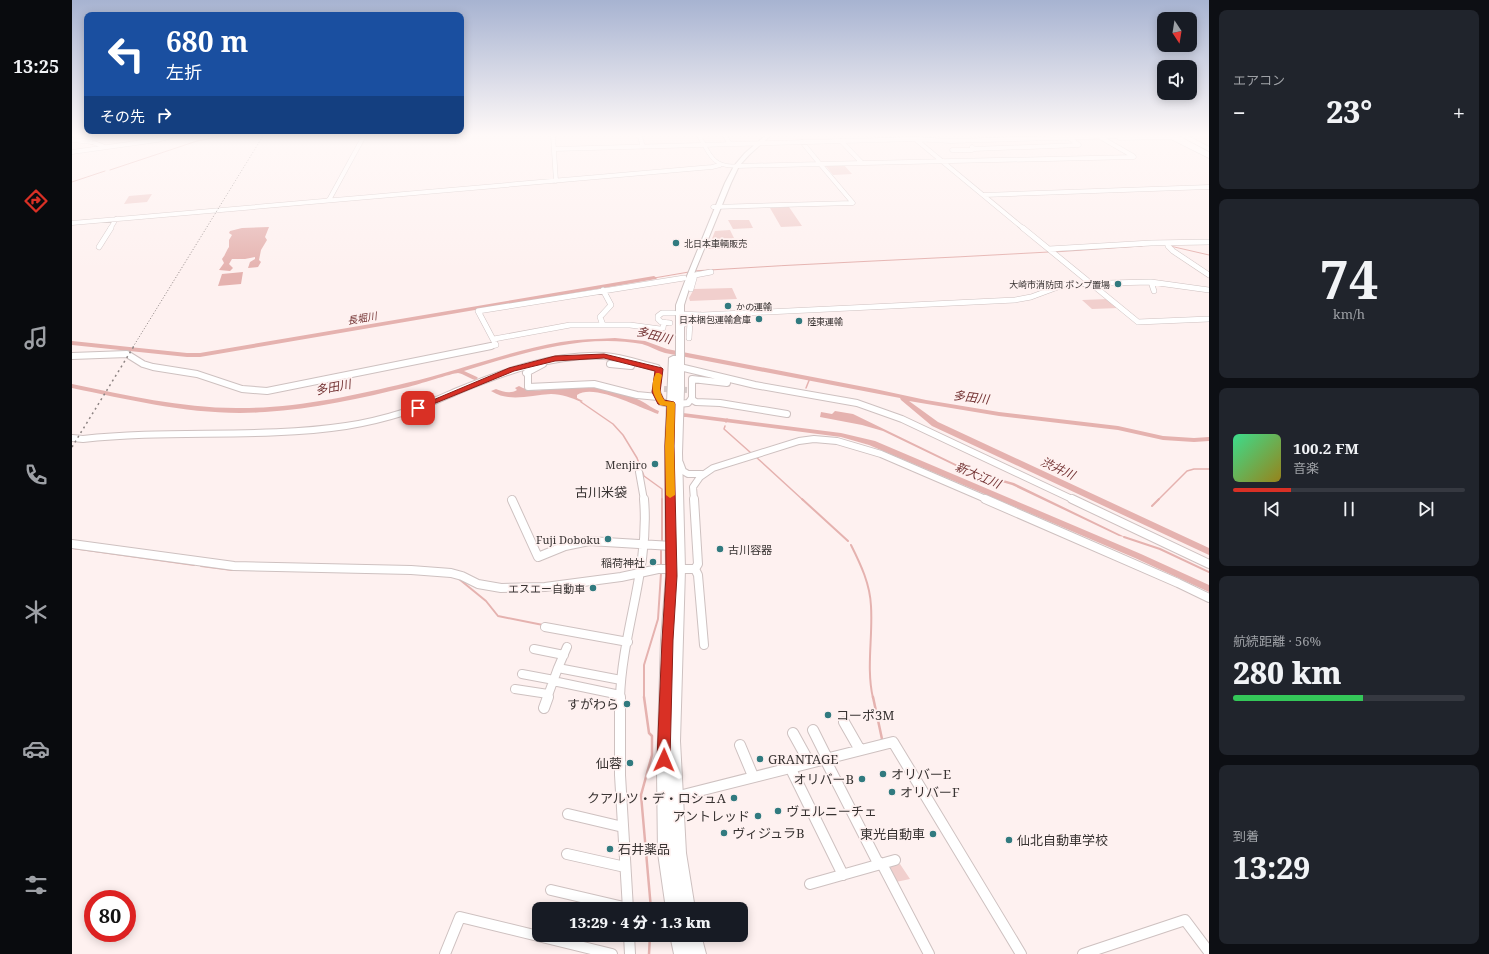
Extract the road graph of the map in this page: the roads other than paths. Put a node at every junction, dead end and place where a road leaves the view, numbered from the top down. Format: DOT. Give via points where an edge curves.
graph roads {
  1 [pos="340,181"];
  2 [pos="556,181"];
  3 [pos="561,181"];
  4 [pos="728,181"];
  5 [pos="834,181"];
  6 [pos="967,181"];
  7 [pos="1209,187"];
  8 [pos="984,195"];
  9 [pos="330,200"];
  10 [pos="716,207"];
  11 [pos="116,219"];
  12 [pos="72,223"];
  13 [pos="1209,242"];
  14 [pos="1168,245"];
  15 [pos="99,247"];
  16 [pos="1051,251"];
  17 [pos="711,272"];
  18 [pos="1209,275"];
  19 [pos="689,276"];
  20 [pos="1151,282"];
  21 [pos="1090,283"];
  22 [pos="690,289"];
  23 [pos="603,290"];
  24 [pos="1209,290"];
  25 [pos="1154,291"];
  26 [pos="677,313"];
  27 [pos="703,314"];
  28 [pos="1209,318"];
  29 [pos="690,322"];
  30 [pos="684,324"];
  31 [pos="603,325"];
  32 [pos="689,338"];
  33 [pos="494,339"];
  34 [pos="72,356"];
  35 [pos="555,358"];
  36 [pos="679,363"];
  37 [pos="610,364"];
  38 [pos="659,369"];
  39 [pos="755,385"];
  40 [pos="656,389"];
  41 [pos="664,389"];
  42 [pos="658,397"];
  43 [pos="691,399"];
  44 [pos="675,404"];
  45 [pos="787,414"];
  46 [pos="72,438"];
  47 [pos="677,453"];
  48 [pos="639,472"];
  49 [pos="702,474"];
  50 [pos="512,500"];
  51 [pos="72,544"];
  52 [pos="644,544"];
  53 [pos="665,545"];
  54 [pos="1209,564"];
  55 [pos="668,569"];
  56 [pos="695,569"];
  57 [pos="642,571"];
  58 [pos="1209,598"];
  59 [pos="545,627"];
  60 [pos="628,642"];
  61 [pos="704,645"];
  62 [pos="534,649"];
  63 [pos="558,668"];
  64 [pos="522,674"];
  65 [pos="554,680"];
  66 [pos="621,680"];
  67 [pos="516,689"];
  68 [pos="548,694"];
  69 [pos="620,695"];
  70 [pos="544,708"];
  71 [pos="844,722"];
  72 [pos="813,730"];
  73 [pos="793,733"];
  74 [pos="740,745"];
  75 [pos="860,750"];
  76 [pos="826,758"];
  77 [pos="809,762"];
  78 [pos="790,767"];
  79 [pos="753,776"];
  80 [pos="675,797"];
  81 [pos="568,814"];
  82 [pos="623,827"];
  83 [pos="567,854"];
  84 [pos="895,860"];
  85 [pos="882,864"];
  86 [pos="626,867"];
  87 [pos="843,875"];
  88 [pos="810,884"];
  89 [pos="551,890"];
  90 [pos="602,902"];
  91 [pos="628,902"];
  92 [pos="673,902"];
  93 [pos="686,902"];
  94 [pos="629,942"];
  95 [pos="680,942"];
  96 [pos="694,942"];
  97 [pos="1209,952"];
  98 [pos="445,954"];
  99 [pos="612,954"];
  100 [pos="630,954"];
  101 [pos="683,954"];
  102 [pos="697,954"];
  103 [pos="929,954"];
  104 [pos="1021,954"];
  105 [pos="1083,954"];
  1 -- 9 [label="street"];
  2 -- 3 [label="street"];
  2 -- 9 [label="street"];
  4 -- 10 [label="highway"];
  5 -- 10 [label="street" via="853,204"];
  6 -- 8 [label="street"];
  7 -- 8 [label="street"];
  8 -- 16 [label="street"];
  9 -- 11 [label="street"];
  10 -- 19 [label="highway"];
  11 -- 12 [label="street"];
  11 -- 15 [label="street"];
  13 -- 14 [label="street"];
  14 -- 16 [label="street" via="1162,243"];
  14 -- 18 [label="street"];
  16 -- 21 [label="street"];
  17 -- 19 [label="street"];
  19 -- 22 [label="street"];
  19 -- 23 [label="street"];
  19 -- 26 [label="highway"];
  20 -- 21 [label="street"];
  20 -- 24 [label="street"];
  20 -- 25 [label="street"];
  21 -- 27 [label="street" via="1063,284 1031,297 1015,300"];
  21 -- 28 [label="street" via="1138,322"];
  23 -- 31 [label="street" via="610,305 600,317"];
  23 -- 33 [label="street" via="478,311"];
  26 -- 27 [label="street"];
  26 -- 31 [label="street" via="659,315 658,319 667,323 660,330 630,325"];
  26 -- 36 [label="highway" via="676,342"];
  27 -- 29 [label="street" via="694,317"];
  29 -- 30 [label="street"];
  29 -- 32 [label="street"];
  31 -- 33 [label="street" via="556,327"];
  33 -- 34 [label="street" via="496,345 254,392 240,390 203,375 144,364 127,354"];
  35 -- 38 [label="street" via="604,356"];
  35 -- 42 [label="street" via="528,370 527,386 594,384 637,395"];
  35 -- 46 [label="street" via="512,369 406,412 360,424 305,430 159,434 79,440"];
  36 -- 39 [label="street"];
  36 -- 44 [label="highway"];
  37 -- 38 [label="street"];
  38 -- 40 [label="street"];
  39 -- 43 [label="street" via="692,378"];
  39 -- 54 [label="street" via="857,403 902,419"];
  40 -- 41 [label="street"];
  40 -- 42 [label="street"];
  42 -- 44 [label="street" via="662,403"];
  43 -- 44 [label="street" via="688,403"];
  43 -- 45 [label="street" via="696,402 720,403"];
  44 -- 47 [label="highway"];
  44 -- 53 [label="highway" via="670,446"];
  47 -- 49 [label="street" via="683,472 691,476"];
  47 -- 55 [label="highway"];
  48 -- 52 [label="street" via="644,489"];
  49 -- 56 [label="street" via="693,487 698,564"];
  49 -- 58 [label="street" via="713,468 799,441 822,439 848,443 881,454 1178,582"];
  50 -- 52 [label="street" via="538,557 566,546 589,541"];
  51 -- 57 [label="street" via="234,566 451,573 478,584 501,588 545,587 621,577"];
  52 -- 53 [label="street"];
  52 -- 57 [label="street"];
  53 -- 55 [label="highway"];
  55 -- 56 [label="street"];
  55 -- 57 [label="street"];
  55 -- 80 [label="highway"];
  55 -- 92 [label="highway" via="664,772 666,853"];
  56 -- 61 [label="street" via="698,575"];
  57 -- 60 [label="street"];
  59 -- 60 [label="street"];
  60 -- 66 [label="street"];
  62 -- 63 [label="street" via="565,651"];
  63 -- 65 [label="street"];
  63 -- 66 [label="street"];
  64 -- 65 [label="street"];
  65 -- 68 [label="street"];
  65 -- 69 [label="street"];
  66 -- 69 [label="street"];
  67 -- 68 [label="street"];
  68 -- 70 [label="street"];
  69 -- 82 [label="street"];
  71 -- 75 [label="street"];
  72 -- 76 [label="street"];
  73 -- 77 [label="street"];
  74 -- 79 [label="street"];
  75 -- 76 [label="street"];
  75 -- 104 [label="street" via="893,742"];
  76 -- 77 [label="street"];
  76 -- 85 [label="street" via="877,861"];
  77 -- 78 [label="street"];
  78 -- 79 [label="street"];
  78 -- 87 [label="street"];
  79 -- 80 [label="street"];
  80 -- 93 [label="highway" via="678,853"];
  81 -- 82 [label="street"];
  82 -- 86 [label="street"];
  83 -- 86 [label="street"];
  84 -- 85 [label="street"];
  85 -- 87 [label="street"];
  85 -- 103 [label="street"];
  86 -- 91 [label="street"];
  87 -- 88 [label="street"];
  89 -- 90 [label="street"];
  94 -- 100 [label="street"];
  95 -- 101 [label="highway"];
  96 -- 102 [label="highway"];
  97 -- 105 [label="street" via="1185,920"];
  98 -- 99 [label="street" via="460,917"];
}
